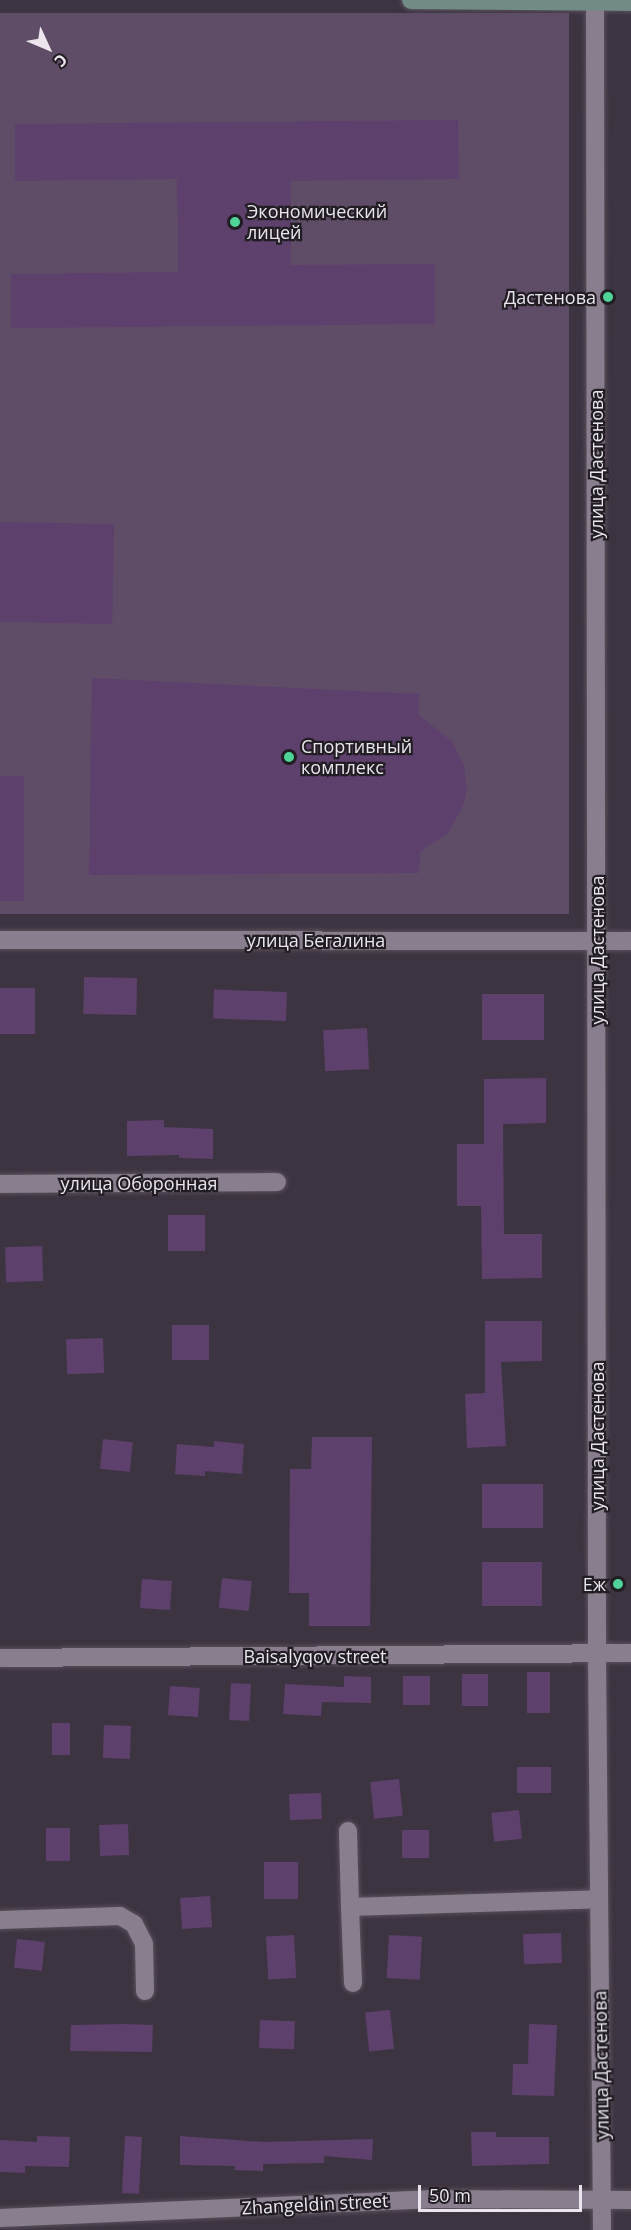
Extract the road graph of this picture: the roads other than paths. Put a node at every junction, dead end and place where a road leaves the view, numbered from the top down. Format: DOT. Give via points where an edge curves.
graph roads {
  1 [pos="411,0"];
  2 [pos="595,1"];
  3 [pos="631,2"];
  4 [pos="0,940"];
  5 [pos="597,941"];
  6 [pos="631,941"];
  7 [pos="277,1182"];
  8 [pos="0,1184"];
  9 [pos="631,1653"];
  10 [pos="597,1654"];
  11 [pos="0,1658"];
  12 [pos="348,1831"];
  13 [pos="599,1899"];
  14 [pos="350,1907"];
  15 [pos="0,1920"];
  16 [pos="353,1983"];
  17 [pos="145,1991"];
  18 [pos="631,2200"];
  19 [pos="602,2202"];
  20 [pos="0,2218"];
  21 [pos="602,2230"];
  1 -- 2 [label="main road"];
  2 -- 3 [label="main road"];
  2 -- 5 [label="street, улица Дастенова"];
  4 -- 5 [label="street, улица Бегалина"];
  5 -- 6 [label="street, улица Бегалина"];
  5 -- 10 [label="street, улица Дастенова"];
  7 -- 8 [label="street, улица Оборонная"];
  9 -- 10 [label="street, Baisalyqov street"];
  10 -- 11 [label="street, Baisalyqov street"];
  10 -- 13 [label="street, улица Дастенова"];
  12 -- 14 [label="street"];
  13 -- 14 [label="street"];
  13 -- 19 [label="street, улица Дастенова"];
  14 -- 16 [label="street"];
  15 -- 17 [label="street" via="120,1916 134,1924 144,1944"];
  18 -- 19 [label="street, Zhangeldin street"];
  19 -- 20 [label="street, Zhangeldin street" via="430,2199"];
  19 -- 21 [label="street, улица Дастенова"];
}
